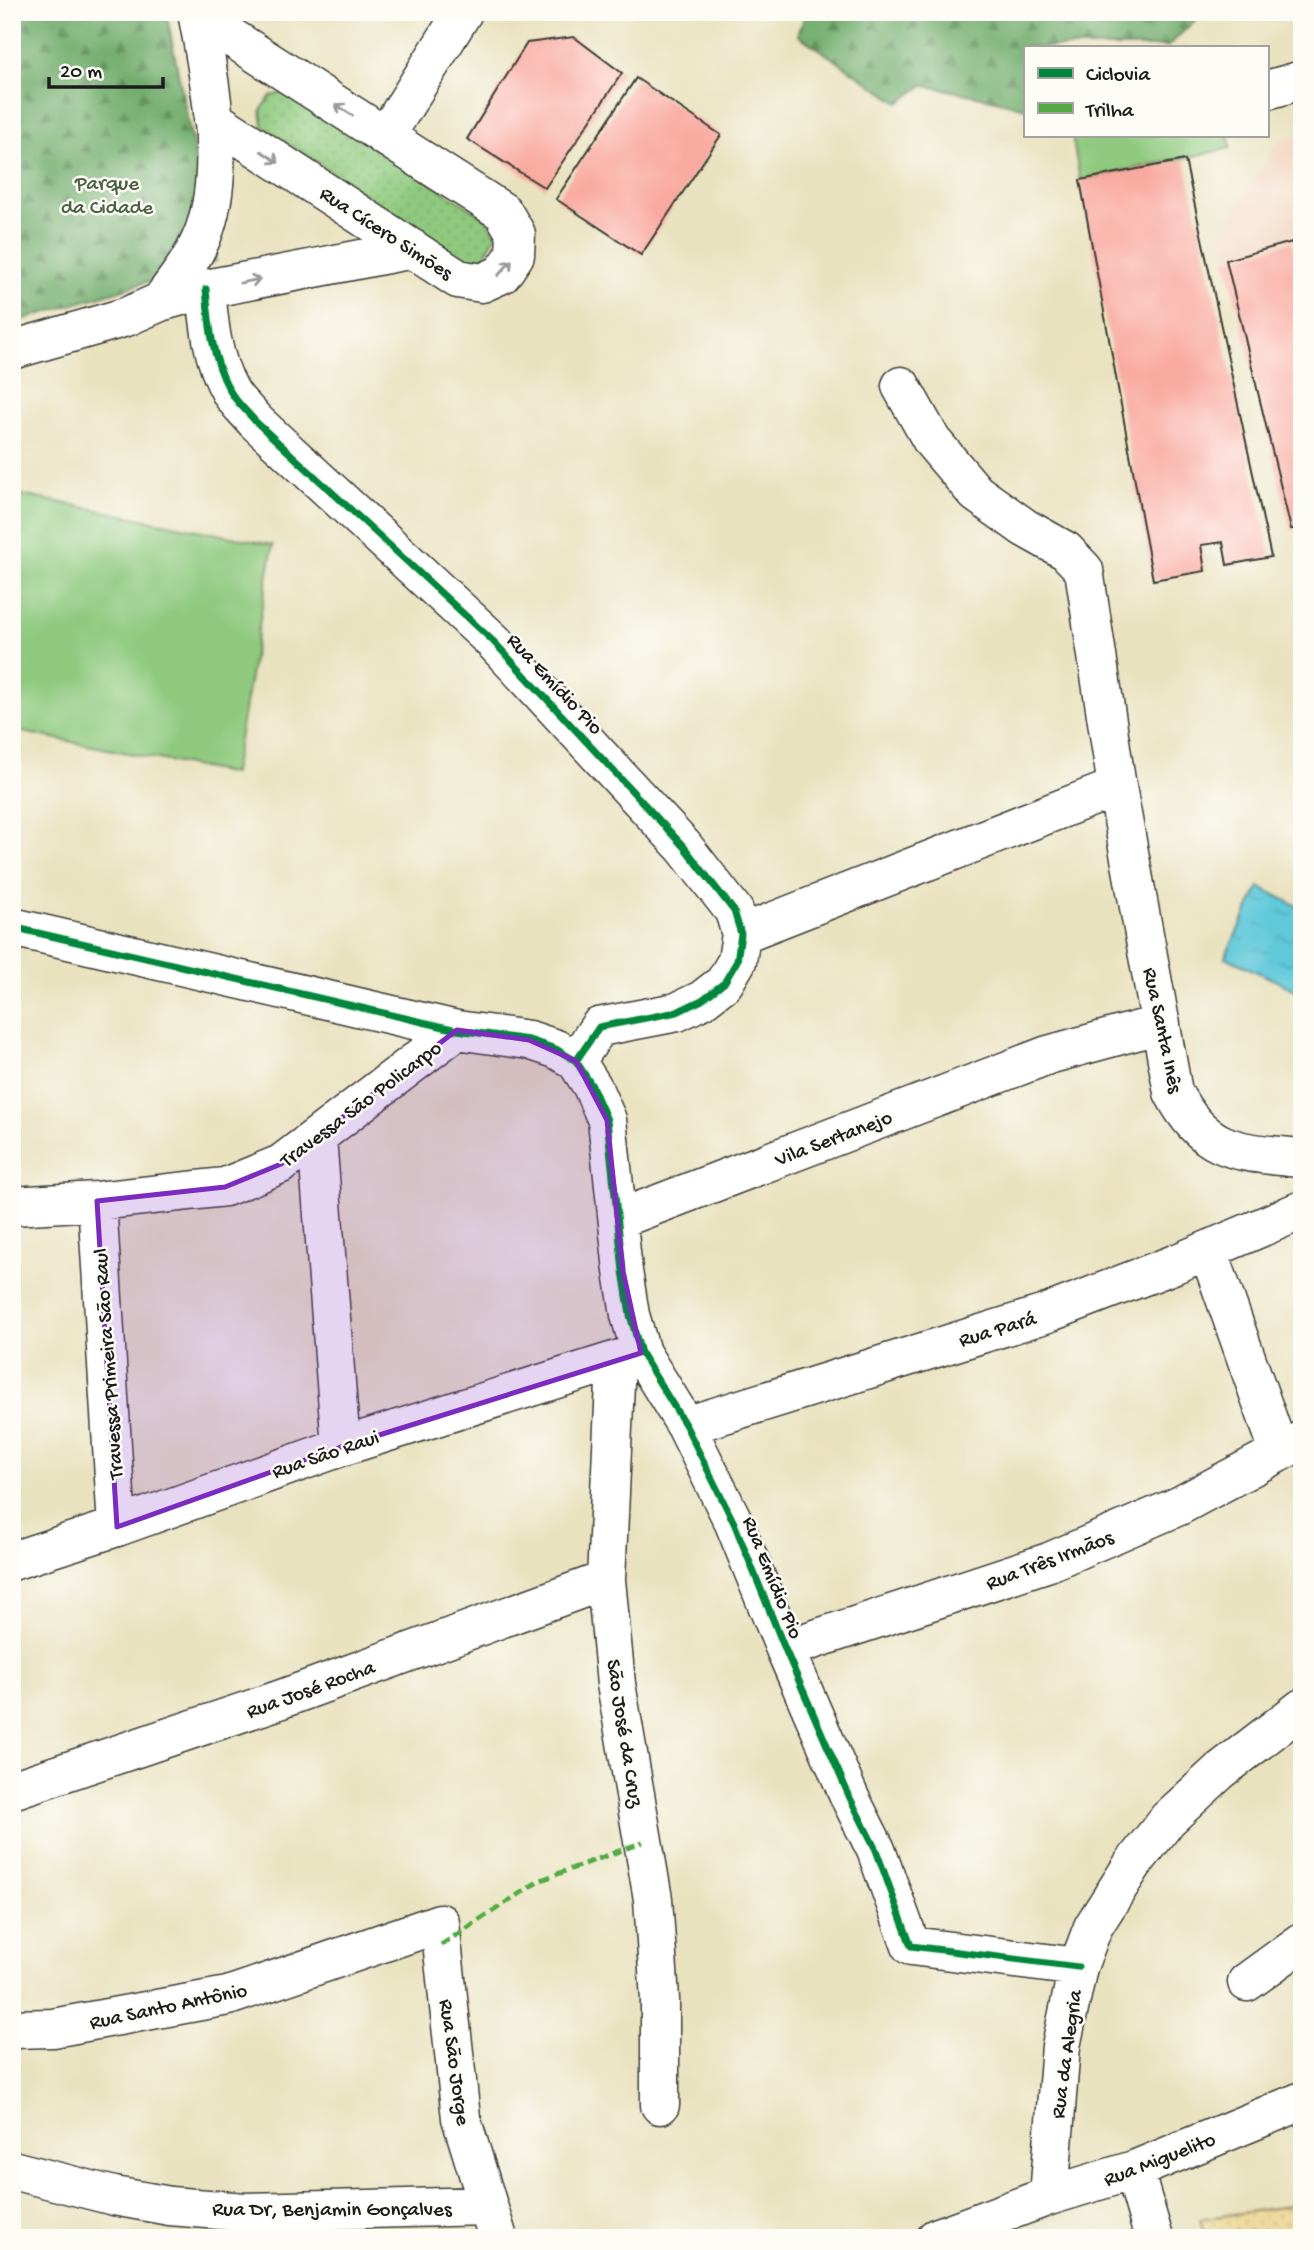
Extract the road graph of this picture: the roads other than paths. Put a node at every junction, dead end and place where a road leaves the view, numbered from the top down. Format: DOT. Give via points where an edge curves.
graph roads {
  1 [pos="463,12"];
  2 [pos="198,14"];
  3 [pos="1302,80"];
  4 [pos="1268,90"];
  5 [pos="213,119"];
  6 [pos="385,137"];
  7 [pos="412,249"];
  8 [pos="206,289"];
  9 [pos="160,302"];
  10 [pos="12,350"];
  11 [pos="901,386"];
  12 [pos="1117,787"];
  13 [pos="12,927"];
  14 [pos="741,934"];
  15 [pos="1161,1024"];
  16 [pos="457,1030"];
  17 [pos="576,1061"];
  18 [pos="317,1138"];
  19 [pos="1302,1158"];
  20 [pos="97,1202"];
  21 [pos="12,1206"];
  22 [pos="1302,1210"];
  23 [pos="619,1219"];
  24 [pos="1209,1250"];
  25 [pos="628,1357"];
  26 [pos="686,1426"];
  27 [pos="1290,1446"];
  28 [pos="341,1447"];
  29 [pos="117,1527"];
  30 [pos="12,1561"];
  31 [pos="606,1580"];
  32 [pos="785,1650"];
  33 [pos="1302,1709"];
  34 [pos="12,1790"];
  35 [pos="440,1923"];
  36 [pos="1302,1942"];
  37 [pos="1078,1967"];
  38 [pos="1247,1982"];
  39 [pos="12,2029"];
  40 [pos="1302,2101"];
  41 [pos="660,2105"];
  42 [pos="12,2170"];
  43 [pos="1134,2170"];
  44 [pos="1026,2214"];
  45 [pos="493,2222"];
  46 [pos="936,2238"];
  47 [pos="1154,2238"];
  1 -- 6 [label="street"];
  2 -- 5 [label="street, Rua Cícero Simões"];
  6 -- 2 [label="street, Rua Cícero Simões, one-way"];
  3 -- 4 [label="street"];
  5 -- 7 [label="street, Rua Cícero Simões, one-way"];
  5 -- 9 [label="street" via="213,202 201,239"];
  7 -- 6 [label="street, Rua Cícero Simões, one-way" via="458,279 482,283 502,274 509,265 515,255 516,234 503,212"];
  8 -- 7 [label="street, one-way"];
  8 -- 9 [label="street"];
  8 -- 14 [label="street, Rua Emídio Pio" via="217,363 231,393 255,421 493,640 684,848 734,911"];
  9 -- 10 [label="street" via="126,317"];
  11 -- 12 [label="street, Rua Santa Inês" via="932,441 976,493 1066,551 1084,570"];
  12 -- 14 [label="street"];
  12 -- 15 [label="street, Rua Santa Inês"];
  13 -- 16 [label="street"];
  14 -- 17 [label="street" via="737,961 724,983 702,1000 677,1012 599,1027"];
  15 -- 19 [label="street, Rua Santa Inês" via="1173,1092 1196,1126 1213,1140 1241,1152"];
  15 -- 23 [label="street, Vila Sertanejo" via="1048,1055"];
  16 -- 17 [label="street" via="529,1040"];
  16 -- 18 [label="street, Travessa São Policarpo"];
  17 -- 23 [label="street, Rua Emídio Pio" via="607,1120"];
  18 -- 20 [label="street, Travessa São Policarpo" via="281,1164 225,1187"];
  18 -- 28 [label="street"];
  20 -- 21 [label="street, Travessa São Policarpo"];
  20 -- 29 [label="street, Travessa Primeira São Raul"];
  22 -- 24 [label="street, Rua Pará"];
  23 -- 25 [label="street, Rua Emídio Pio" via="630,1315"];
  24 -- 26 [label="street, Rua Pará" via="1045,1314"];
  24 -- 27 [label="street"];
  25 -- 26 [label="street, Rua Emídio Pio"];
  25 -- 28 [label="street, Rua São Raui"];
  25 -- 31 [label="street, São José da Cruz"];
  26 -- 32 [label="street, Rua Emídio Pio" via="734,1523"];
  27 -- 32 [label="street, Rua Três Irmãos" via="1179,1506 1049,1562"];
  28 -- 29 [label="street, Rua São Raui"];
  29 -- 30 [label="street, Rua São Raui"];
  31 -- 34 [label="street, Rua José Rocha" via="276,1701"];
  31 -- 41 [label="street, São José da Cruz" via="616,1684 653,1899 660,1999"];
  32 -- 37 [label="street, Rua Emídio Pio" via="876,1850 911,1946"];
  33 -- 37 [label="street, Rua da Alegria" via="1168,1819 1093,1927"];
  35 -- 39 [label="street, Rua Santo Antônio" via="228,1996 53,2028"];
  35 -- 45 [label="street, Rua São Jorge" via="461,2118"];
  36 -- 38 [label="street"];
  37 -- 44 [label="street, Rua da Alegria"];
  40 -- 43 [label="street, Rua Miguelito"];
  42 -- 45 [label="street, Rua Dr, Benjamin Gonçalves" via="159,2204"];
  43 -- 44 [label="street, Rua Miguelito"];
  43 -- 47 [label="street"];
  44 -- 46 [label="street, Rua Miguelito"];
}
